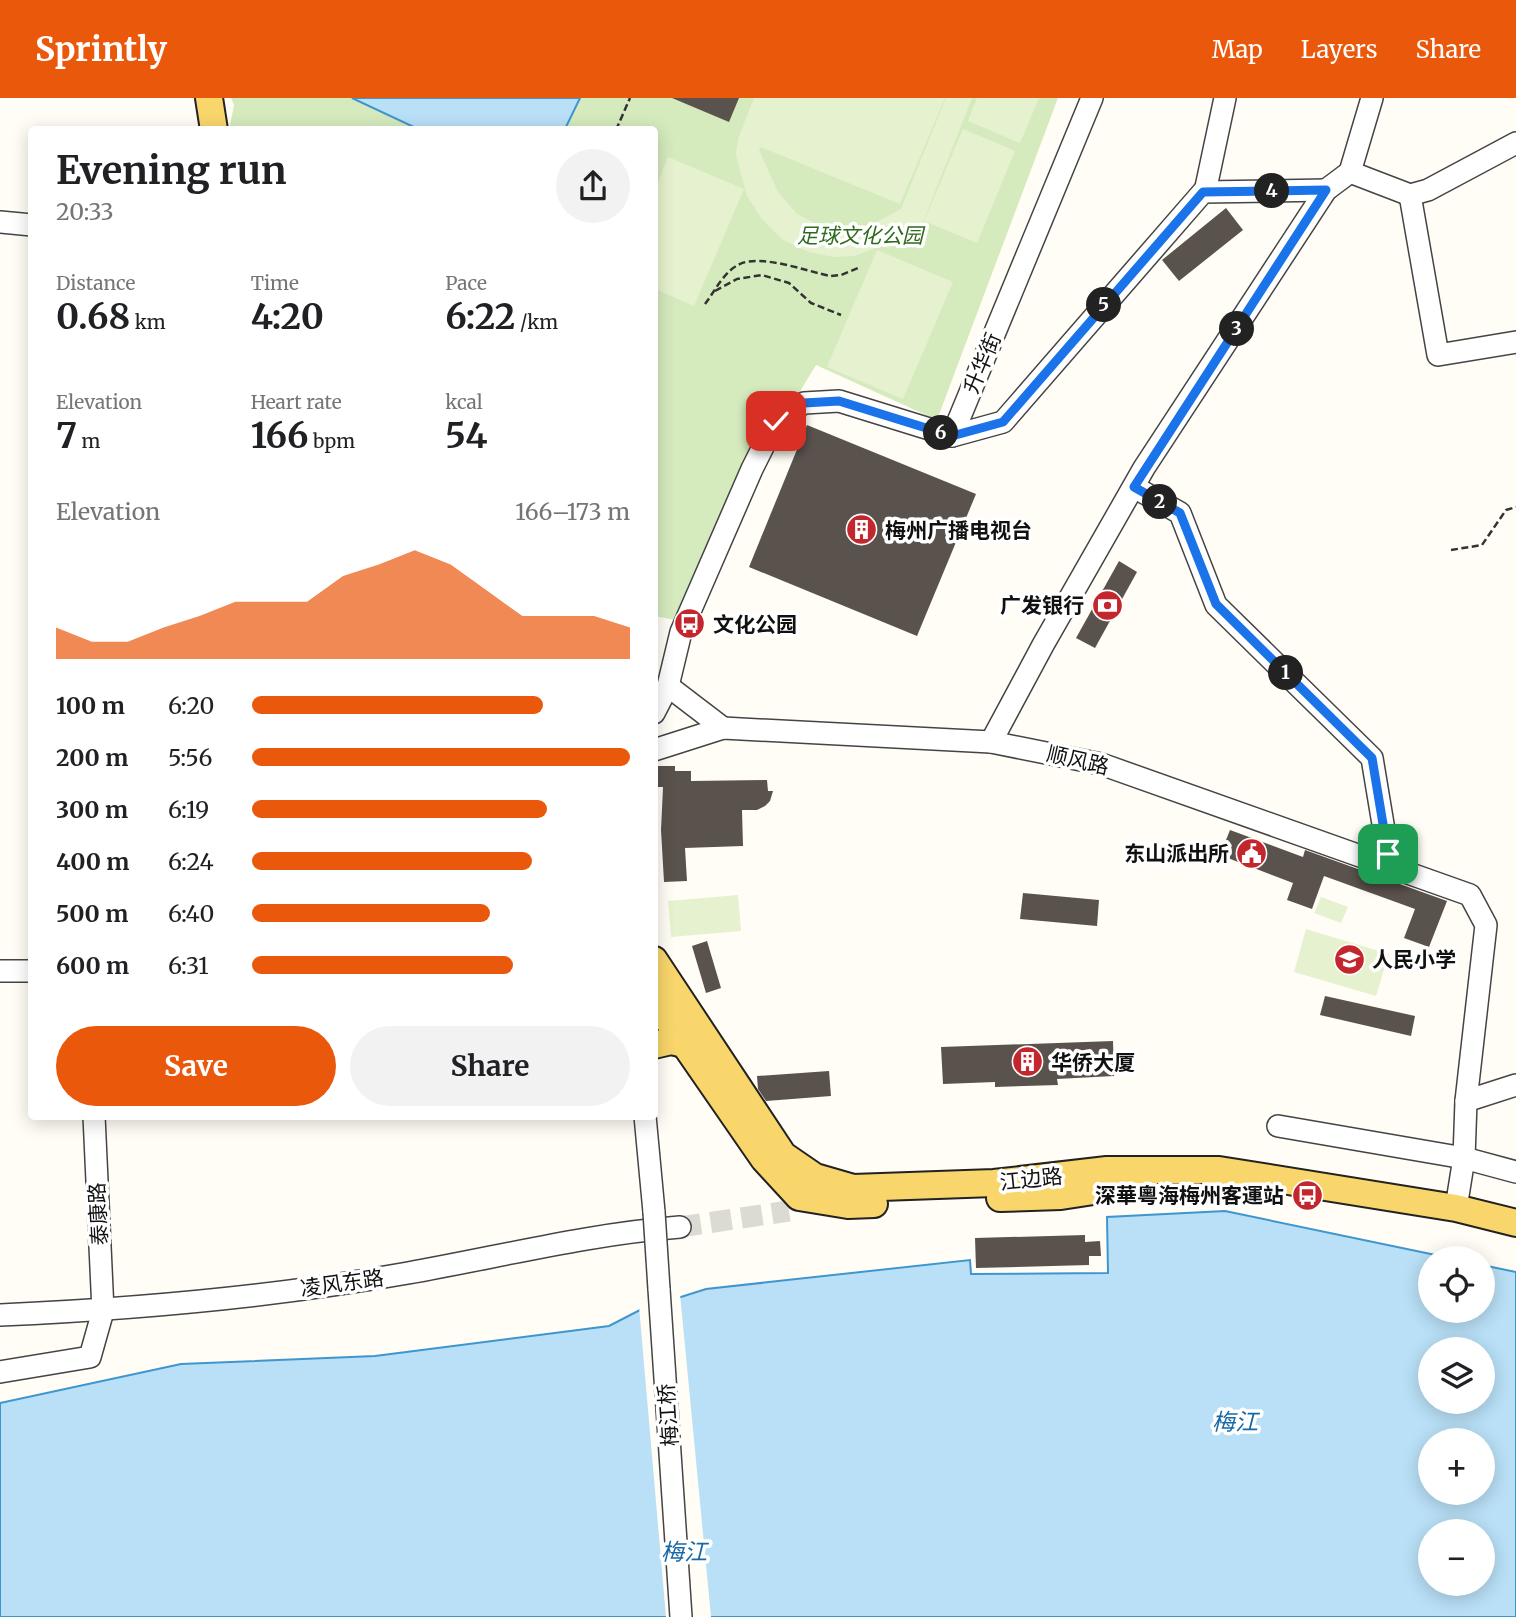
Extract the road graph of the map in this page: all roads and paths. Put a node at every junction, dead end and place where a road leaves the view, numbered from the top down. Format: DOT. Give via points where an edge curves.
graph roads {
  1 [pos="209,98"];
  2 [pos="228,98"];
  3 [pos="629,98"];
  4 [pos="1092,98"];
  5 [pos="1225,98"];
  6 [pos="1372,98"];
  7 [pos="213,126"];
  8 [pos="232,126"];
  9 [pos="618,126"];
  10 [pos="1516,143"];
  11 [pos="1350,172"];
  12 [pos="1326,190"];
  13 [pos="1205,192"];
  14 [pos="1410,195"];
  15 [pos="0,222"];
  16 [pos="28,225"];
  17 [pos="858,268"];
  18 [pos="713,293"];
  19 [pos="705,304"];
  20 [pos="841,315"];
  21 [pos="1516,342"];
  22 [pos="952,436"];
  23 [pos="1134,487"];
  24 [pos="1516,507"];
  25 [pos="1451,550"];
  26 [pos="661,679"];
  27 [pos="723,728"];
  28 [pos="991,741"];
  29 [pos="658,749"];
  30 [pos="1388,854"];
  31 [pos="658,966"];
  32 [pos="0,971"];
  33 [pos="28,971"];
  34 [pos="658,1006"];
  35 [pos="658,1044"];
  36 [pos="685,1044"];
  37 [pos="1516,1085"];
  38 [pos="1466,1101"];
  39 [pos="94,1120"];
  40 [pos="645,1120"];
  41 [pos="1278,1126"];
  42 [pos="1464,1158"];
  43 [pos="1516,1172"];
  44 [pos="801,1195"];
  45 [pos="1456,1208"];
  46 [pos="1516,1223"];
  47 [pos="680,1227"];
  48 [pos="1516,1238"];
  49 [pos="103,1311"];
  50 [pos="0,1315"];
  51 [pos="0,1373"];
  52 [pos="681,1617"];
  1 -- 7 [label="main road"];
  2 -- 8 [label="main road"];
  3 -- 9 [label="path"];
  4 -- 22 [label="street, 升华街"];
  5 -- 13 [label="street"];
  6 -- 11 [label="street"];
  10 -- 14 [label="street"];
  11 -- 12 [label="street"];
  11 -- 14 [label="street"];
  12 -- 13 [label="street"];
  12 -- 23 [label="street"];
  13 -- 22 [label="street" via="1003,422"];
  14 -- 21 [label="street" via="1438,355"];
  15 -- 16 [label="street"];
  17 -- 18 [label="path" via="830,276 757,260 738,264"];
  18 -- 19 [label="path"];
  18 -- 20 [label="path" via="737,278 762,275 789,283 811,303"];
  22 -- 26 [label="street" via="839,401 804,403 776,421"];
  23 -- 28 [label="street"];
  23 -- 30 [label="street" via="1180,513 1216,604 1372,758"];
  24 -- 25 [label="path" via="1506,510 1482,545"];
  26 -- 27 [label="street"];
  27 -- 28 [label="street, 顺风路"];
  27 -- 29 [label="street, 顺风路"];
  28 -- 38 [label="street, 顺风路" via="1101,764 1470,895 1486,925"];
  31 -- 44 [label="main road, 江边路" via="783,1155"];
  32 -- 33 [label="street"];
  34 -- 36 [label="main road"];
  35 -- 36 [label="main road"];
  36 -- 44 [label="main road" via="764,1160"];
  37 -- 38 [label="street"];
  38 -- 42 [label="street, 顺风路"];
  39 -- 49 [label="street, 泰康路"];
  40 -- 52 [label="street, 梅江桥, bridge"];
  41 -- 42 [label="street"];
  42 -- 43 [label="street"];
  42 -- 45 [label="street, 顺风路"];
  44 -- 45 [label="main road, 江边路" via="853,1188 994,1183 1107,1170 1219,1170"];
  44 -- 48 [label="main road, 江边路" via="848,1205 1216,1185 1455,1223"];
  45 -- 46 [label="main road, 江边路"];
  47 -- 49 [label="street, 凌风东路" via="621,1231 244,1297"];
  49 -- 50 [label="street, 凌风东路"];
  49 -- 51 [label="street, 泰康路" via="90,1357"];
}
